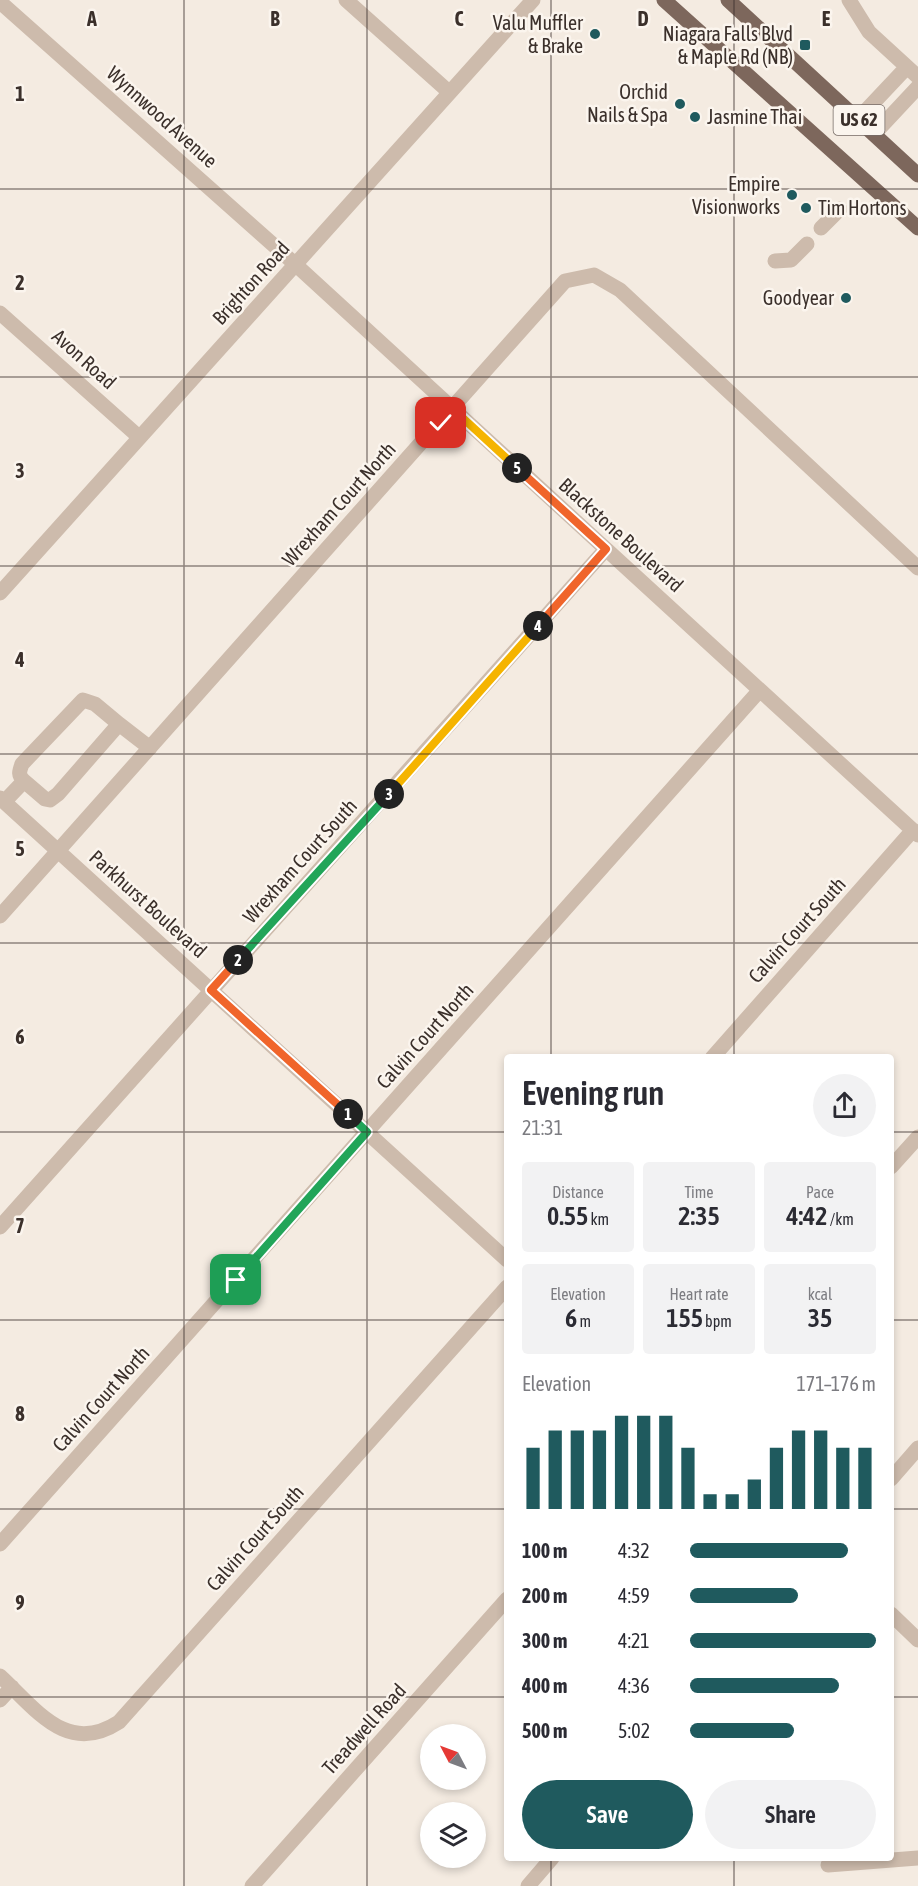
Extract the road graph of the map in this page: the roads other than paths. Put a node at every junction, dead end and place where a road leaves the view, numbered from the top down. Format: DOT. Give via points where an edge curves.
graph roads {
  1 [pos="346,0"];
  2 [pos="533,0"];
  3 [pos="664,0"];
  4 [pos="728,0"];
  5 [pos="850,1"];
  6 [pos="0,2"];
  7 [pos="913,72"];
  8 [pos="918,87"];
  9 [pos="449,92"];
  10 [pos="858,119"];
  11 [pos="874,135"];
  12 [pos="918,175"];
  13 [pos="840,208"];
  14 [pos="822,228"];
  15 [pos="918,228"];
  16 [pos="807,244"];
  17 [pos="775,261"];
  18 [pos="296,265"];
  19 [pos="0,313"];
  20 [pos="453,409"];
  21 [pos="139,437"];
  22 [pos="606,549"];
  23 [pos="918,568"];
  24 [pos="0,593"];
  25 [pos="760,690"];
  26 [pos="119,724"];
  27 [pos="150,748"];
  28 [pos="24,781"];
  29 [pos="2,800"];
  30 [pos="916,833"];
  31 [pos="58,851"];
  32 [pos="0,915"];
  33 [pos="211,990"];
  34 [pos="716,1054"];
  35 [pos="367,1132"];
  36 [pos="918,1137"];
  37 [pos="894,1164"];
  38 [pos="0,1227"];
  39 [pos="504,1257"];
  40 [pos="504,1290"];
  41 [pos="918,1448"];
  42 [pos="894,1476"];
  43 [pos="0,1544"];
  44 [pos="504,1602"];
  45 [pos="894,1617"];
  46 [pos="918,1640"];
  47 [pos="0,1676"];
  48 [pos="12,1687"];
  49 [pos="0,1700"];
  50 [pos="918,1858"];
  51 [pos="894,1860"];
  52 [pos="550,1861"];
  53 [pos="879,1861"];
  54 [pos="828,1865"];
  55 [pos="531,1885"];
  56 [pos="252,1886"];
  1 -- 9 [label="street"];
  2 -- 9 [label="street, Brighton Road"];
  3 -- 15 [label="main road, US 62"];
  4 -- 10 [label="main road, US 62"];
  5 -- 7 [label="street" via="869,32"];
  6 -- 18 [label="street, Wynnwood Avenue"];
  7 -- 10 [label="street"];
  8 -- 11 [label="street"];
  9 -- 18 [label="street, Brighton Road"];
  10 -- 11 [label="main road, US 62"];
  11 -- 12 [label="main road, US 62"];
  13 -- 14 [label="street"];
  16 -- 17 [label="street" via="791,260"];
  18 -- 20 [label="street, Blackstone Boulevard"];
  18 -- 21 [label="street, Brighton Road"];
  19 -- 21 [label="street, Avon Road"];
  20 -- 22 [label="street, Blackstone Boulevard"];
  20 -- 23 [label="street, Wrexham Court North" via="565,281 594,274 620,290"];
  20 -- 27 [label="street, Wrexham Court North"];
  21 -- 24 [label="street, Brighton Road"];
  22 -- 25 [label="street, Blackstone Boulevard"];
  22 -- 33 [label="street, Wrexham Court South"];
  25 -- 30 [label="street, Blackstone Boulevard"];
  25 -- 35 [label="street, Calvin Court North"];
  26 -- 27 [label="street"];
  26 -- 28 [label="street" via="50,800"];
  26 -- 28 [label="street" via="83,700 22,764 19,771"];
  27 -- 31 [label="street, Wrexham Court North"];
  28 -- 29 [label="street"];
  29 -- 31 [label="street, Parkhurst Boulevard"];
  30 -- 34 [label="street, Calvin Court South"];
  31 -- 32 [label="street, Wrexham Court North"];
  31 -- 33 [label="street, Parkhurst Boulevard"];
  33 -- 35 [label="street, Parkhurst Boulevard"];
  33 -- 38 [label="street, Wrexham Court South"];
  35 -- 39 [label="street, Parkhurst Boulevard"];
  35 -- 43 [label="street, Calvin Court North"];
  36 -- 37 [label="street"];
  40 -- 48 [label="street, Calvin Court South" via="119,1722 97,1734 69,1733 56,1727"];
  41 -- 42 [label="street"];
  44 -- 56 [label="street, Treadwell Road"];
  45 -- 46 [label="street"];
  47 -- 48 [label="street"];
  48 -- 49 [label="street"];
  50 -- 51 [label="street"];
  52 -- 55 [label="street"];
  53 -- 54 [label="street"];
}
